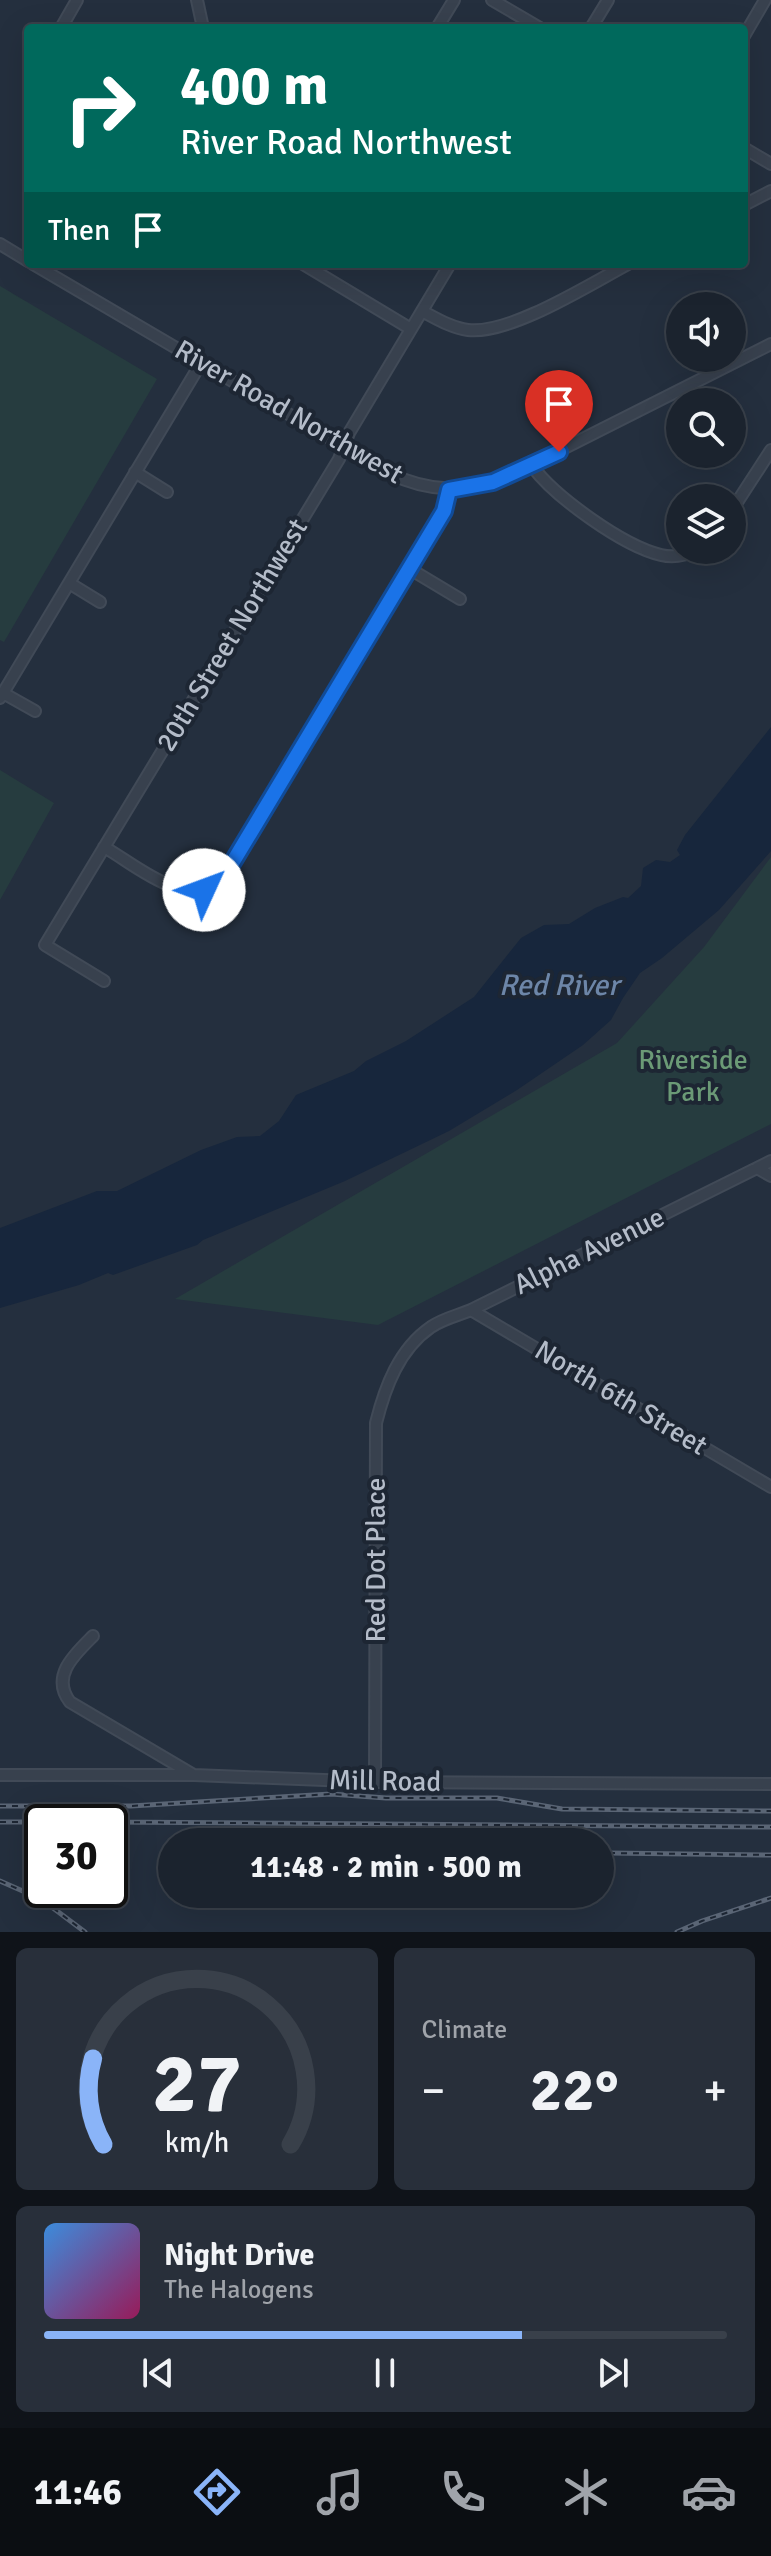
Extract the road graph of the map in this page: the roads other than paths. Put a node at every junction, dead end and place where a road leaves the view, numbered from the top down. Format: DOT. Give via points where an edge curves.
graph roads {
  1 [pos="77,0"];
  2 [pos="197,0"];
  3 [pos="454,0"];
  4 [pos="492,0"];
  5 [pos="608,0"];
  6 [pos="765,0"];
  7 [pos="63,24"];
  8 [pos="202,24"];
  9 [pos="439,24"];
  10 [pos="533,24"];
  11 [pos="593,24"];
  12 [pos="748,29"];
  13 [pos="748,150"];
  14 [pos="771,164"];
  15 [pos="771,191"];
  16 [pos="748,203"];
  17 [pos="0,244"];
  18 [pos="24,259"];
  19 [pos="40,268"];
  20 [pos="310,268"];
  21 [pos="448,268"];
  22 [pos="620,268"];
  23 [pos="422,311"];
  24 [pos="411,329"];
  25 [pos="771,344"];
  26 [pos="201,363"];
  27 [pos="344,446"];
  28 [pos="771,450"];
  29 [pos="532,466"];
  30 [pos="135,472"];
  31 [pos="746,488"];
  32 [pos="449,490"];
  33 [pos="167,492"];
  34 [pos="666,554"];
  35 [pos="410,569"];
  36 [pos="69,583"];
  37 [pos="460,599"];
  38 [pos="100,602"];
  39 [pos="2,695"];
  40 [pos="35,711"];
  41 [pos="104,847"];
  42 [pos="104,981"];
  43 [pos="771,1161"];
  44 [pos="757,1168"];
  45 [pos="771,1176"];
  46 [pos="471,1310"];
  47 [pos="411,1347"];
  48 [pos="771,1487"];
  49 [pos="93,1636"];
  50 [pos="0,1775"];
  51 [pos="194,1775"];
  52 [pos="375,1782"];
  53 [pos="771,1784"];
  1 -- 7 [label="street"];
  2 -- 8 [label="street"];
  3 -- 9 [label="street"];
  4 -- 10 [label="street"];
  5 -- 11 [label="street"];
  6 -- 12 [label="street"];
  13 -- 14 [label="street"];
  15 -- 16 [label="street"];
  17 -- 18 [label="street"];
  19 -- 26 [label="street, River Road Northwest"];
  20 -- 24 [label="street"];
  21 -- 23 [label="street, 20th Street Northwest"];
  22 -- 23 [label="street" via="492,329 461,328"];
  23 -- 24 [label="street, 20th Street Northwest"];
  24 -- 27 [label="street, 20th Street Northwest"];
  25 -- 29 [label="street, River Road Northwest"];
  26 -- 27 [label="street, River Road Northwest"];
  26 -- 30 [label="street"];
  27 -- 32 [label="street, River Road Northwest" via="399,478"];
  27 -- 41 [label="street, 20th Street Northwest"];
  28 -- 31 [label="street"];
  29 -- 32 [label="street, River Road Northwest" via="493,482"];
  29 -- 34 [label="street" via="574,506 641,547"];
  30 -- 33 [label="street"];
  30 -- 36 [label="street"];
  32 -- 35 [label="street" via="447,505"];
  35 -- 37 [label="street"];
  35 -- 41 [label="street" via="218,883 204,890 182,890"];
  36 -- 38 [label="street"];
  36 -- 39 [label="street"];
  39 -- 40 [label="street"];
  41 -- 42 [label="street, 20th Street Northwest" via="45,945"];
  43 -- 44 [label="street, Alpha Avenue"];
  44 -- 45 [label="street"];
  44 -- 46 [label="street, Alpha Avenue"];
  46 -- 47 [label="street, Alpha Avenue" via="431,1327"];
  46 -- 48 [label="street, North 6th Street"];
  47 -- 52 [label="street, Red Dot Place" via="389,1378 376,1423"];
  49 -- 51 [label="street" via="63,1672 63,1693"];
  50 -- 51 [label="street, Mill Road"];
  51 -- 52 [label="street, Mill Road"];
  52 -- 53 [label="street, Mill Road"];
}
